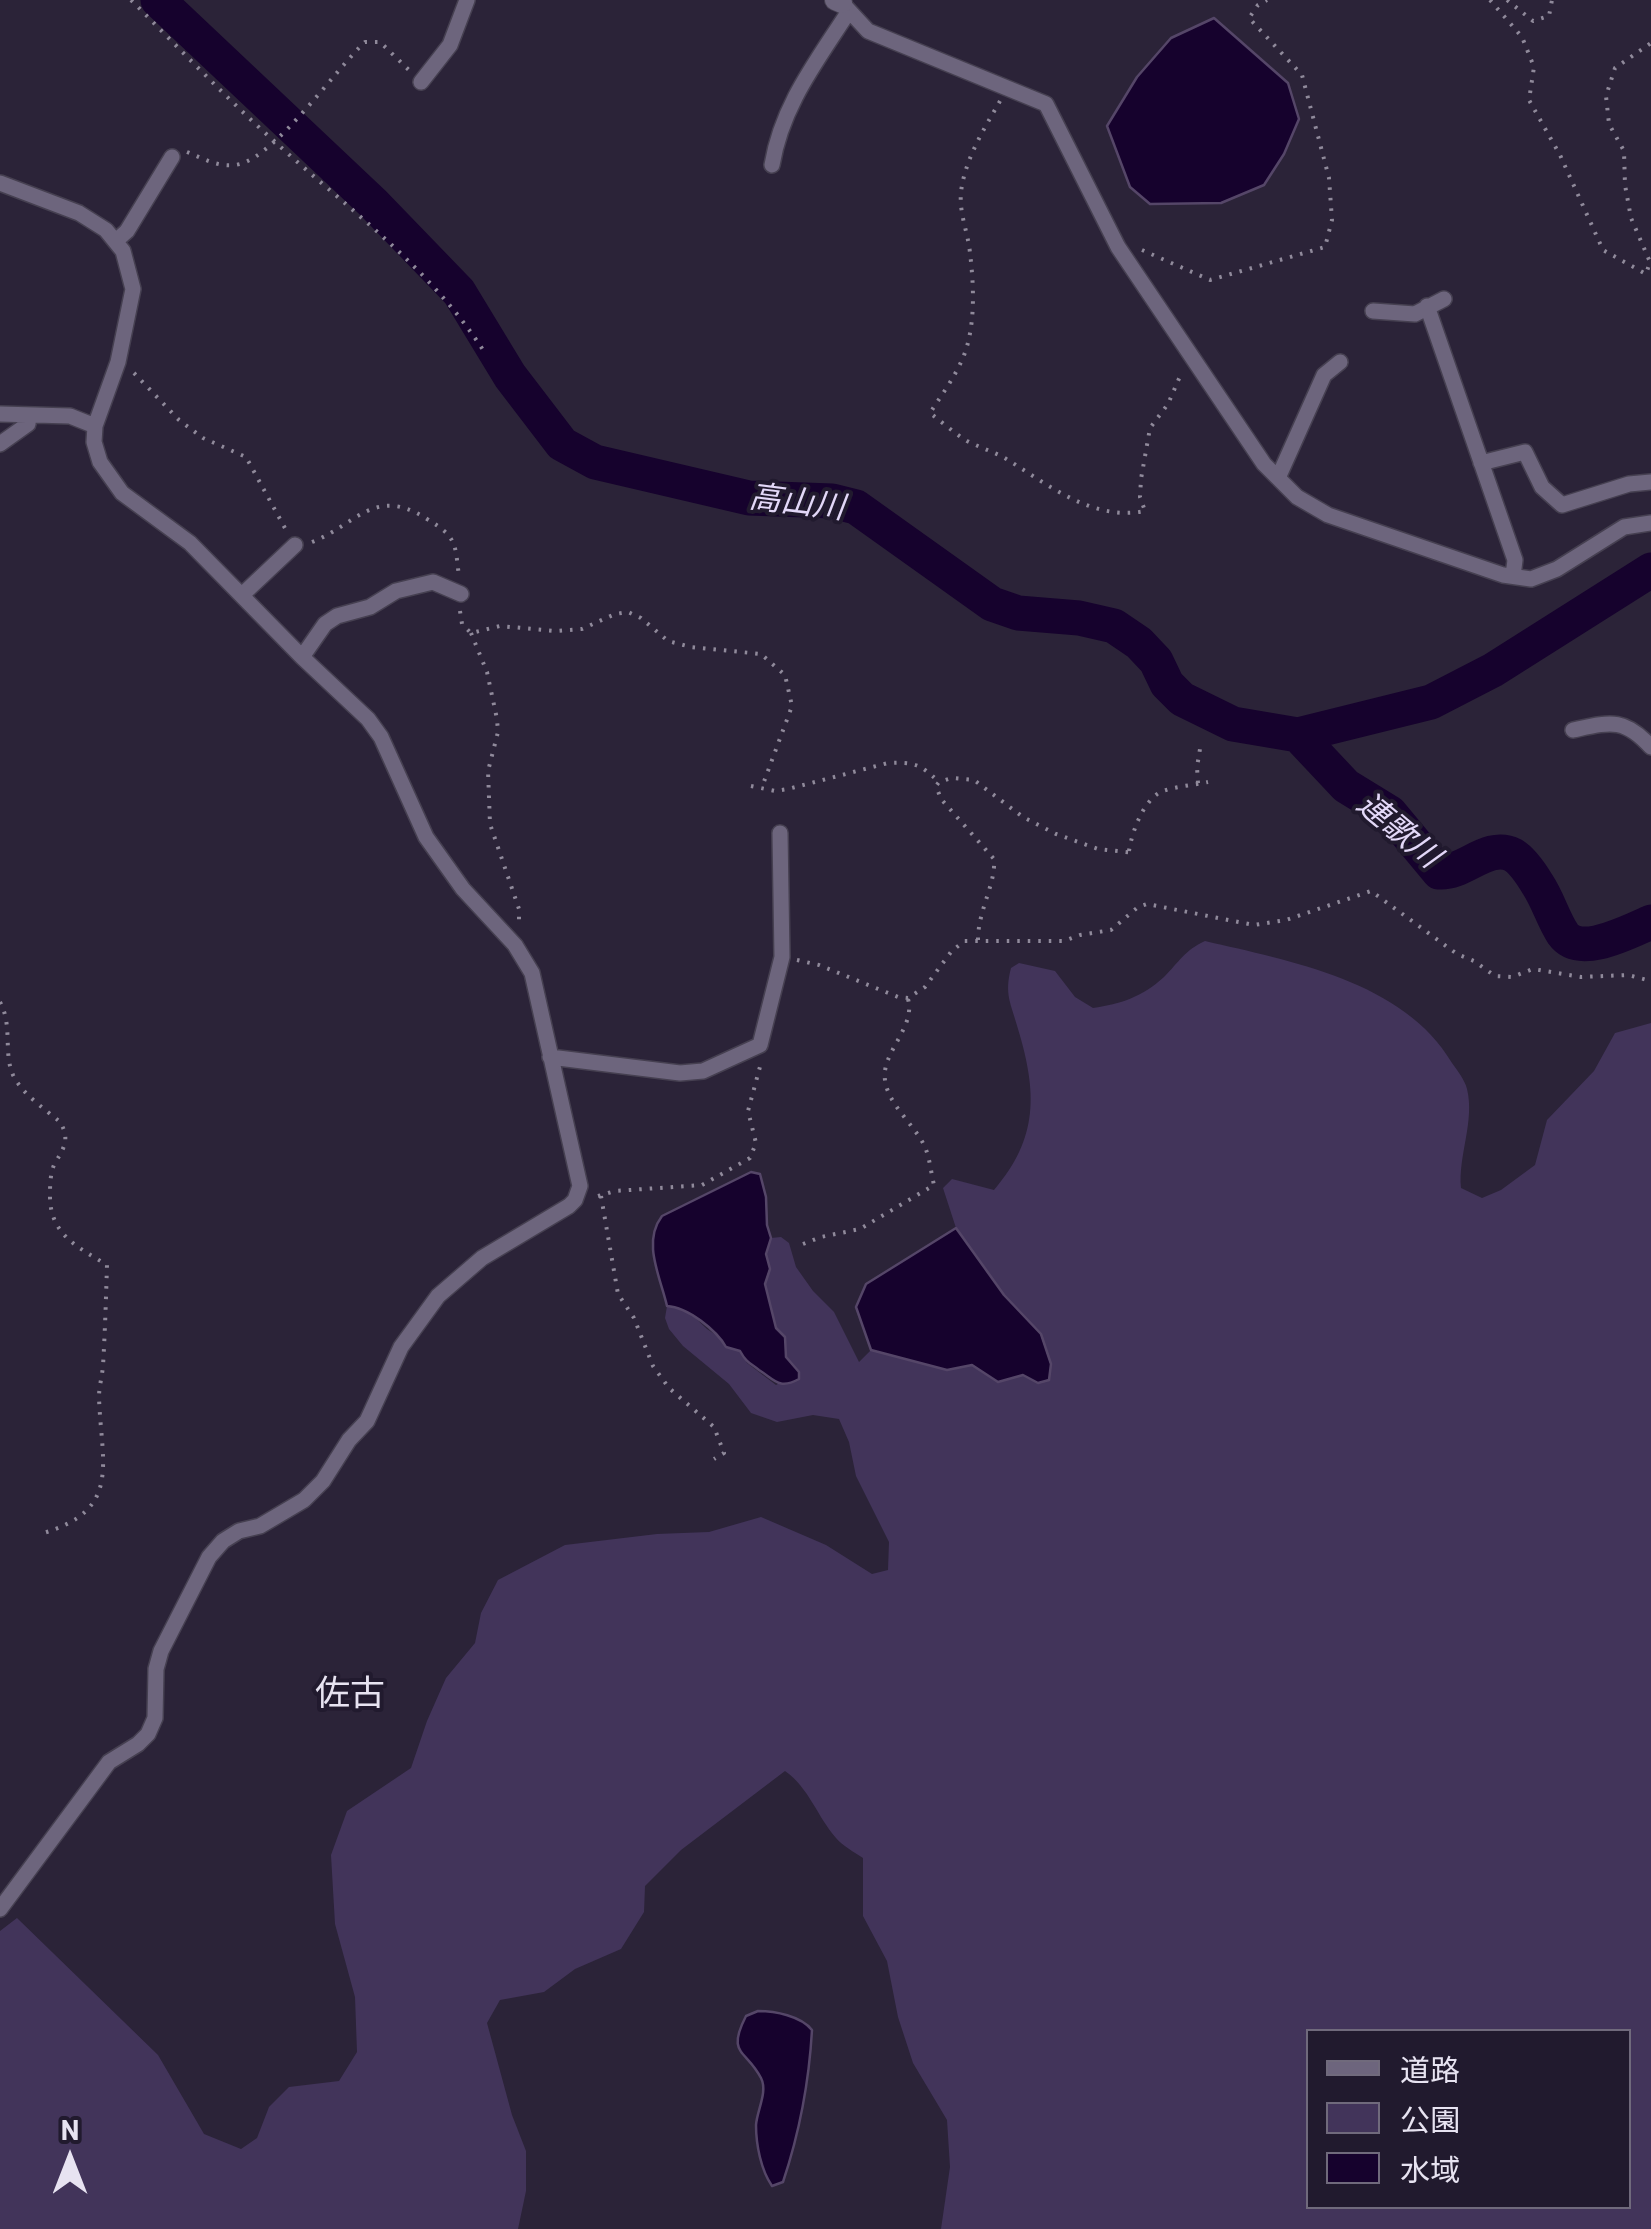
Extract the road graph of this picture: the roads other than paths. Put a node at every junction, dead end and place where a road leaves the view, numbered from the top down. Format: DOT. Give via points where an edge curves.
graph roads {
  1 [pos="468,0"];
  2 [pos="842,4"];
  3 [pos="421,82"];
  4 [pos="172,157"];
  5 [pos="772,165"];
  6 [pos="0,183"];
  7 [pos="117,240"];
  8 [pos="1444,298"];
  9 [pos="1426,306"];
  10 [pos="1374,311"];
  11 [pos="1340,362"];
  12 [pos="0,414"];
  13 [pos="29,415"];
  14 [pos="95,426"];
  15 [pos="0,444"];
  16 [pos="1481,464"];
  17 [pos="1278,478"];
  18 [pos="1651,482"];
  19 [pos="1651,523"];
  20 [pos="295,545"];
  21 [pos="1513,576"];
  22 [pos="460,594"];
  23 [pos="242,595"];
  24 [pos="302,658"];
  25 [pos="1573,730"];
  26 [pos="1651,746"];
  27 [pos="780,833"];
  28 [pos="550,1057"];
  29 [pos="0,1909"];
  1 -- 3 [label="street" via="450,45"];
  2 -- 5 [label="street" via="790,104"];
  2 -- 17 [label="street" via="868,31 1046,104 1118,247"];
  4 -- 7 [label="street"];
  6 -- 7 [label="street" via="79,213"];
  7 -- 14 [label="street" via="133,290"];
  8 -- 9 [label="street"];
  9 -- 10 [label="street" via="1416,314"];
  9 -- 16 [label="street"];
  11 -- 17 [label="street" via="1324,375"];
  12 -- 13 [label="street"];
  13 -- 14 [label="street" via="70,416"];
  13 -- 15 [label="street" via="28,424"];
  14 -- 23 [label="street" via="100,462 122,493 190,543"];
  16 -- 18 [label="street" via="1525,452 1542,488 1562,505"];
  16 -- 21 [label="street" via="1515,560"];
  17 -- 21 [label="street" via="1328,516"];
  19 -- 21 [label="street" via="1624,528 1531,579"];
  20 -- 23 [label="street"];
  22 -- 24 [label="street" via="433,582 396,591 325,624"];
  23 -- 24 [label="street"];
  24 -- 28 [label="street" via="368,719 426,837 515,945 532,973"];
  25 -- 26 [label="street" via="1610,722"];
  27 -- 28 [label="street" via="782,958 760,1046 703,1072"];
  28 -- 29 [label="street" via="579,1193 438,1296 401,1348 367,1421 304,1500 239,1531 209,1557 161,1651 148,1734 109,1762"];
}
